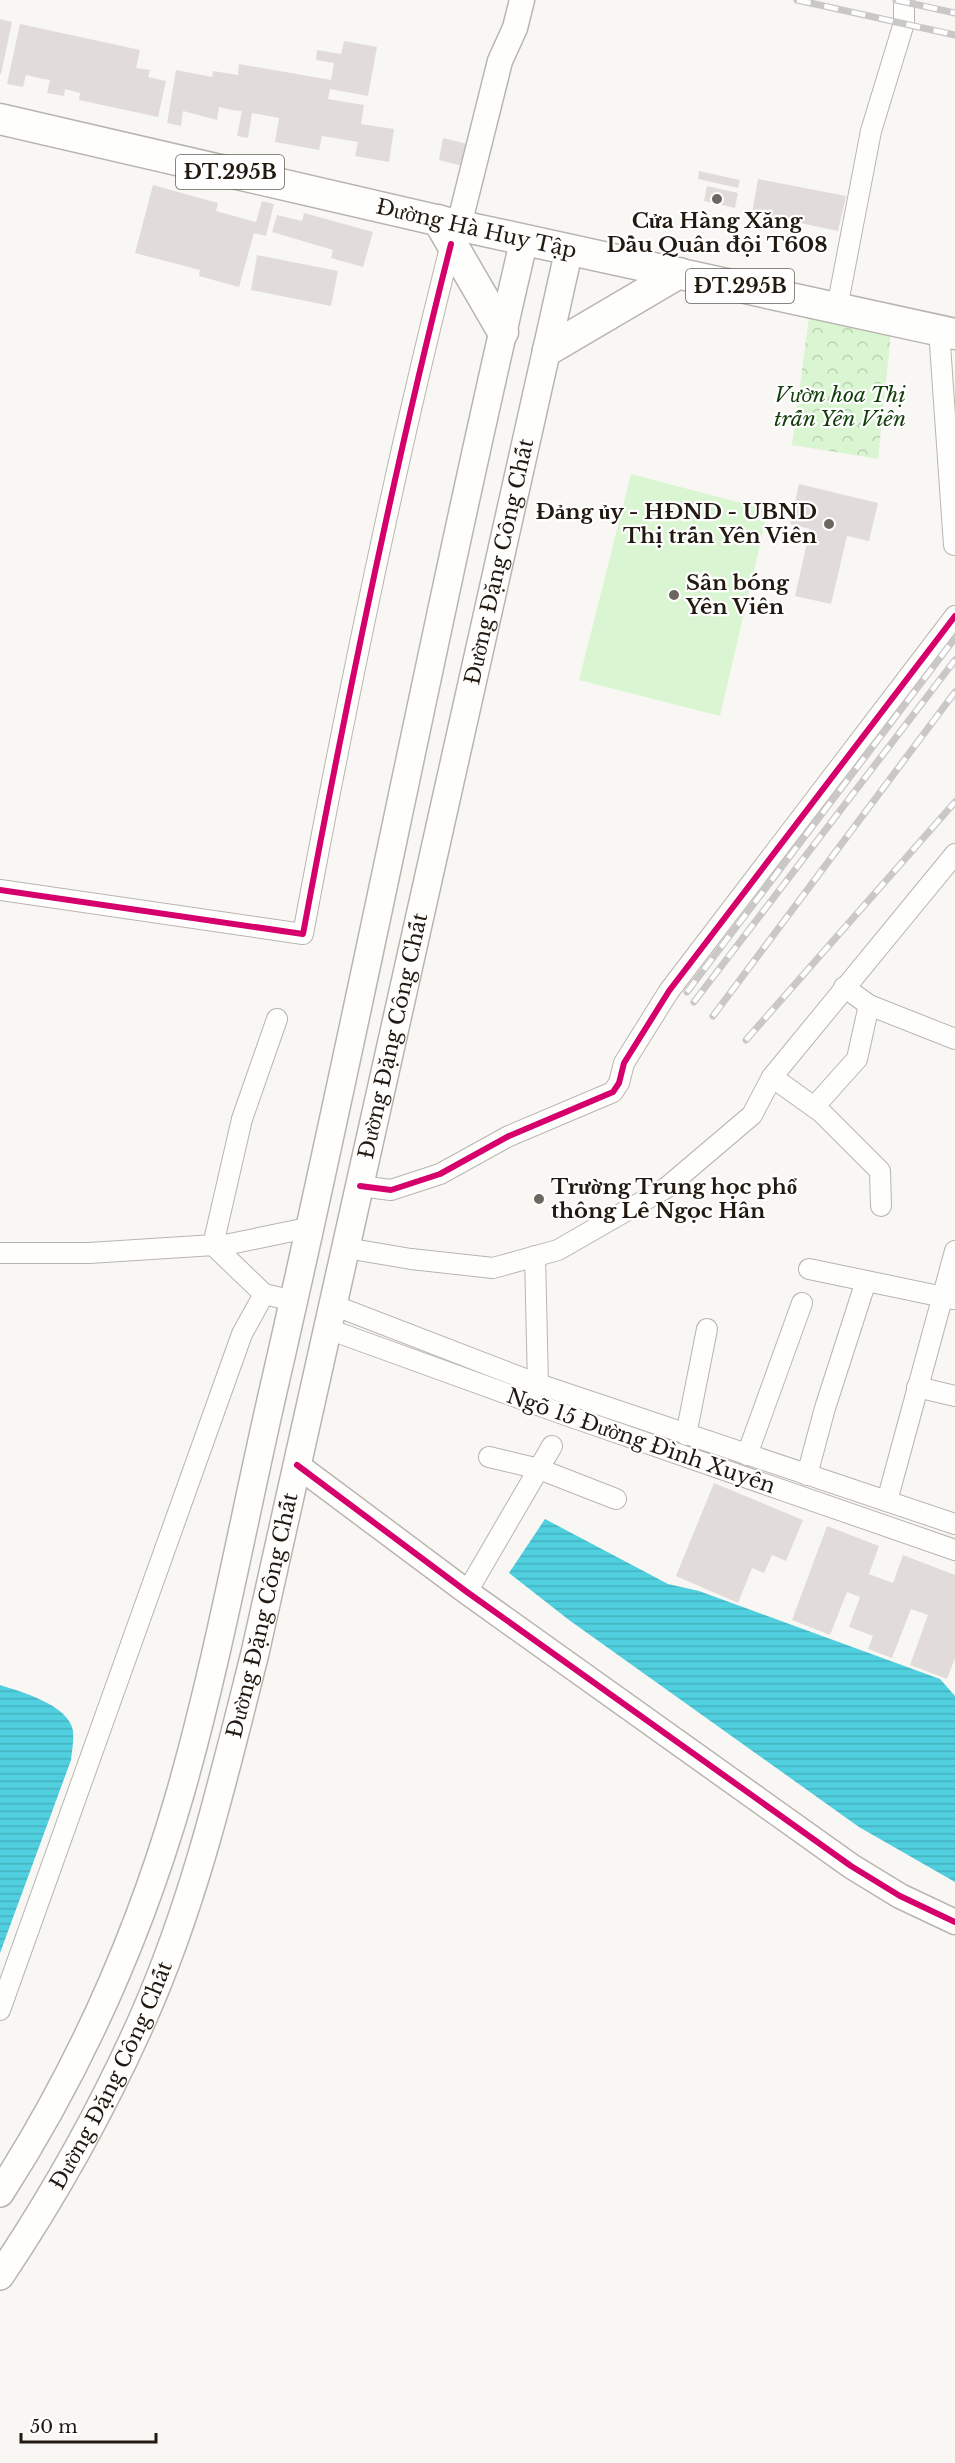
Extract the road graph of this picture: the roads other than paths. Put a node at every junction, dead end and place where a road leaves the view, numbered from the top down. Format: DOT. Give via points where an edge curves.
graph roads {
  1 [pos="522,0"];
  2 [pos="904,0"];
  3 [pos="0,119"];
  4 [pos="456,230"];
  5 [pos="524,240"];
  6 [pos="569,250"];
  7 [pos="679,273"];
  8 [pos="837,308"];
  9 [pos="503,332"];
  10 [pos="947,332"];
  11 [pos="548,350"];
  12 [pos="954,545"];
  13 [pos="955,616"];
  14 [pos="955,854"];
  15 [pos="0,890"];
  16 [pos="844,987"];
  17 [pos="869,1005"];
  18 [pos="277,1019"];
  19 [pos="955,1039"];
  20 [pos="772,1077"];
  21 [pos="814,1107"];
  22 [pos="327,1157"];
  23 [pos="362,1174"];
  24 [pos="881,1206"];
  25 [pos="312,1227"];
  26 [pos="213,1245"];
  27 [pos="346,1248"];
  28 [pos="955,1251"];
  29 [pos="0,1253"];
  30 [pos="535,1256"];
  31 [pos="809,1269"];
  32 [pos="866,1281"];
  33 [pos="264,1294"];
  34 [pos="948,1298"];
  35 [pos="294,1301"];
  36 [pos="802,1303"];
  37 [pos="330,1317"];
  38 [pos="707,1329"];
  39 [pos="538,1384"];
  40 [pos="917,1387"];
  41 [pos="955,1396"];
  42 [pos="686,1435"];
  43 [pos="552,1446"];
  44 [pos="724,1448"];
  45 [pos="259,1454"];
  46 [pos="747,1455"];
  47 [pos="489,1457"];
  48 [pos="297,1465"];
  49 [pos="717,1468"];
  50 [pos="539,1469"];
  51 [pos="807,1475"];
  52 [pos="616,1499"];
  53 [pos="887,1501"];
  54 [pos="955,1524"];
  55 [pos="955,1550"];
  56 [pos="467,1592"];
  57 [pos="955,1922"];
  58 [pos="0,2010"];
  59 [pos="0,2193"];
  60 [pos="0,2276"];
  1 -- 4 [label="street" via="500,61"];
  2 -- 8 [label="street" via="904,23 871,131"];
  3 -- 4 [label="main road, Đường Hà Huy Tập / ĐT.295B"];
  4 -- 5 [label="main road, Đường Hà Huy Tập / ĐT.295B"];
  4 -- 9 [label="main road"];
  4 -- 15 [label="street" via="408,412 303,934"];
  5 -- 6 [label="main road, Đường Hà Huy Tập / ĐT.295B"];
  5 -- 9 [label="main road, Đường Đặng Công Chất"];
  6 -- 7 [label="main road, Đường Hà Huy Tập / ĐT.295B"];
  6 -- 11 [label="main road, Đường Đặng Công Chất"];
  7 -- 8 [label="main road, Đường Hà Huy Tập / ĐT.295B"];
  7 -- 11 [label="main road"];
  8 -- 10 [label="main road, Đường Hà Huy Tập / ĐT.295B"];
  9 -- 22 [label="main road, Đường Đặng Công Chất"];
  10 -- 12 [label="street"];
  11 -- 23 [label="main road, Đường Đặng Công Chất"];
  13 -- 23 [label="street" via="669,991 624,1063 620,1083 613,1092 509,1136 440,1174 391,1190"];
  14 -- 16 [label="street"];
  16 -- 17 [label="street"];
  16 -- 20 [label="street"];
  17 -- 19 [label="street"];
  17 -- 21 [label="street" via="857,1059"];
  18 -- 26 [label="street" via="242,1119"];
  20 -- 21 [label="street"];
  20 -- 30 [label="street" via="752,1115 666,1188 558,1251"];
  21 -- 24 [label="street" via="880,1171"];
  22 -- 23 [label="main road"];
  22 -- 25 [label="main road, Đường Đặng Công Chất"];
  23 -- 27 [label="main road, Đường Đặng Công Chất"];
  25 -- 26 [label="street"];
  25 -- 35 [label="main road, Đường Đặng Công Chất"];
  26 -- 29 [label="street" via="89,1253"];
  26 -- 33 [label="street"];
  27 -- 30 [label="street" via="493,1268"];
  27 -- 37 [label="main road, Đường Đặng Công Chất"];
  28 -- 34 [label="street"];
  30 -- 39 [label="street"];
  31 -- 32 [label="street"];
  32 -- 34 [label="street"];
  32 -- 51 [label="street"];
  33 -- 35 [label="street"];
  33 -- 58 [label="street" via="242,1334"];
  34 -- 40 [label="street"];
  35 -- 45 [label="main road, Đường Đặng Công Chất"];
  36 -- 46 [label="street"];
  37 -- 39 [label="street, Ngõ 15 Đường Đình Xuyên"];
  37 -- 48 [label="main road, Đường Đặng Công Chất"];
  37 -- 49 [label="street, Ngõ 15 Đường Đình Xuyên"];
  38 -- 42 [label="street"];
  39 -- 42 [label="street, Ngõ 15 Đường Đình Xuyên"];
  40 -- 41 [label="street"];
  40 -- 53 [label="street"];
  42 -- 44 [label="street, Ngõ 15 Đường Đình Xuyên"];
  43 -- 50 [label="street"];
  44 -- 46 [label="street, Ngõ 15 Đường Đình Xuyên"];
  44 -- 49 [label="street"];
  45 -- 48 [label="main road"];
  45 -- 59 [label="main road, Đường Đặng Công Chất" via="202,1710 156,1870 129,1945 80,2054"];
  46 -- 51 [label="street, Ngõ 15 Đường Đình Xuyên"];
  47 -- 50 [label="street"];
  48 -- 56 [label="street"];
  48 -- 60 [label="main road, Đường Đặng Công Chất" via="218,1803 179,1923 144,2016 95,2117 58,2185"];
  49 -- 55 [label="street, Ngõ 15 Đường Đình Xuyên"];
  50 -- 52 [label="street"];
  50 -- 56 [label="street"];
  51 -- 53 [label="street, Ngõ 15 Đường Đình Xuyên"];
  53 -- 54 [label="street, Ngõ 15 Đường Đình Xuyên"];
  56 -- 57 [label="street" via="851,1866 900,1896"];
}
